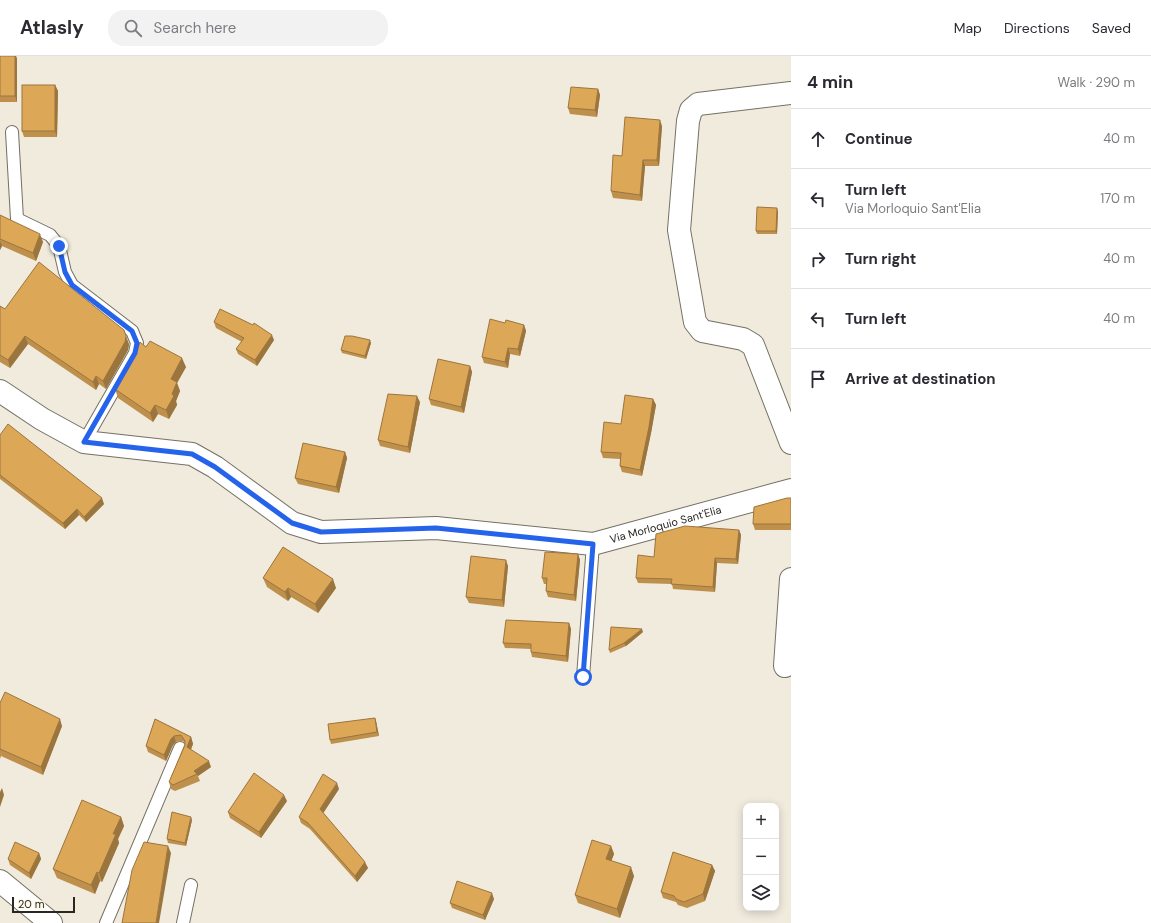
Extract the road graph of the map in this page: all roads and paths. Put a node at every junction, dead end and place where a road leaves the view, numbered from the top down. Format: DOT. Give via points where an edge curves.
graph roads {
  1 [pos="791,93"];
  2 [pos="12,132"];
  3 [pos="0,391"];
  4 [pos="84,442"];
  5 [pos="791,443"];
  6 [pos="791,490"];
  7 [pos="593,544"];
  8 [pos="791,579"];
  9 [pos="785,666"];
  10 [pos="583,677"];
  11 [pos="180,748"];
  12 [pos="0,881"];
  13 [pos="191,885"];
  14 [pos="51,923"];
  15 [pos="106,923"];
  16 [pos="183,923"];
  1 -- 5 [label="street" via="698,104 691,110 679,230 695,322 702,331 743,338 753,345"];
  2 -- 4 [label="lane" via="17,219 50,235 59,246 65,272 72,285 132,331 137,343 135,353"];
  3 -- 4 [label="street, Via Morloquio Sant'Elia" via="42,419"];
  4 -- 7 [label="street, Via Morloquio Sant'Elia" via="192,454 215,467 292,523 321,532 436,528"];
  6 -- 7 [label="street, Via Morloquio Sant'Elia"];
  7 -- 10 [label="lane"];
  8 -- 9 [label="street"];
  11 -- 15 [label="lane"];
  12 -- 14 [label="street"];
  13 -- 16 [label="lane"];
}
